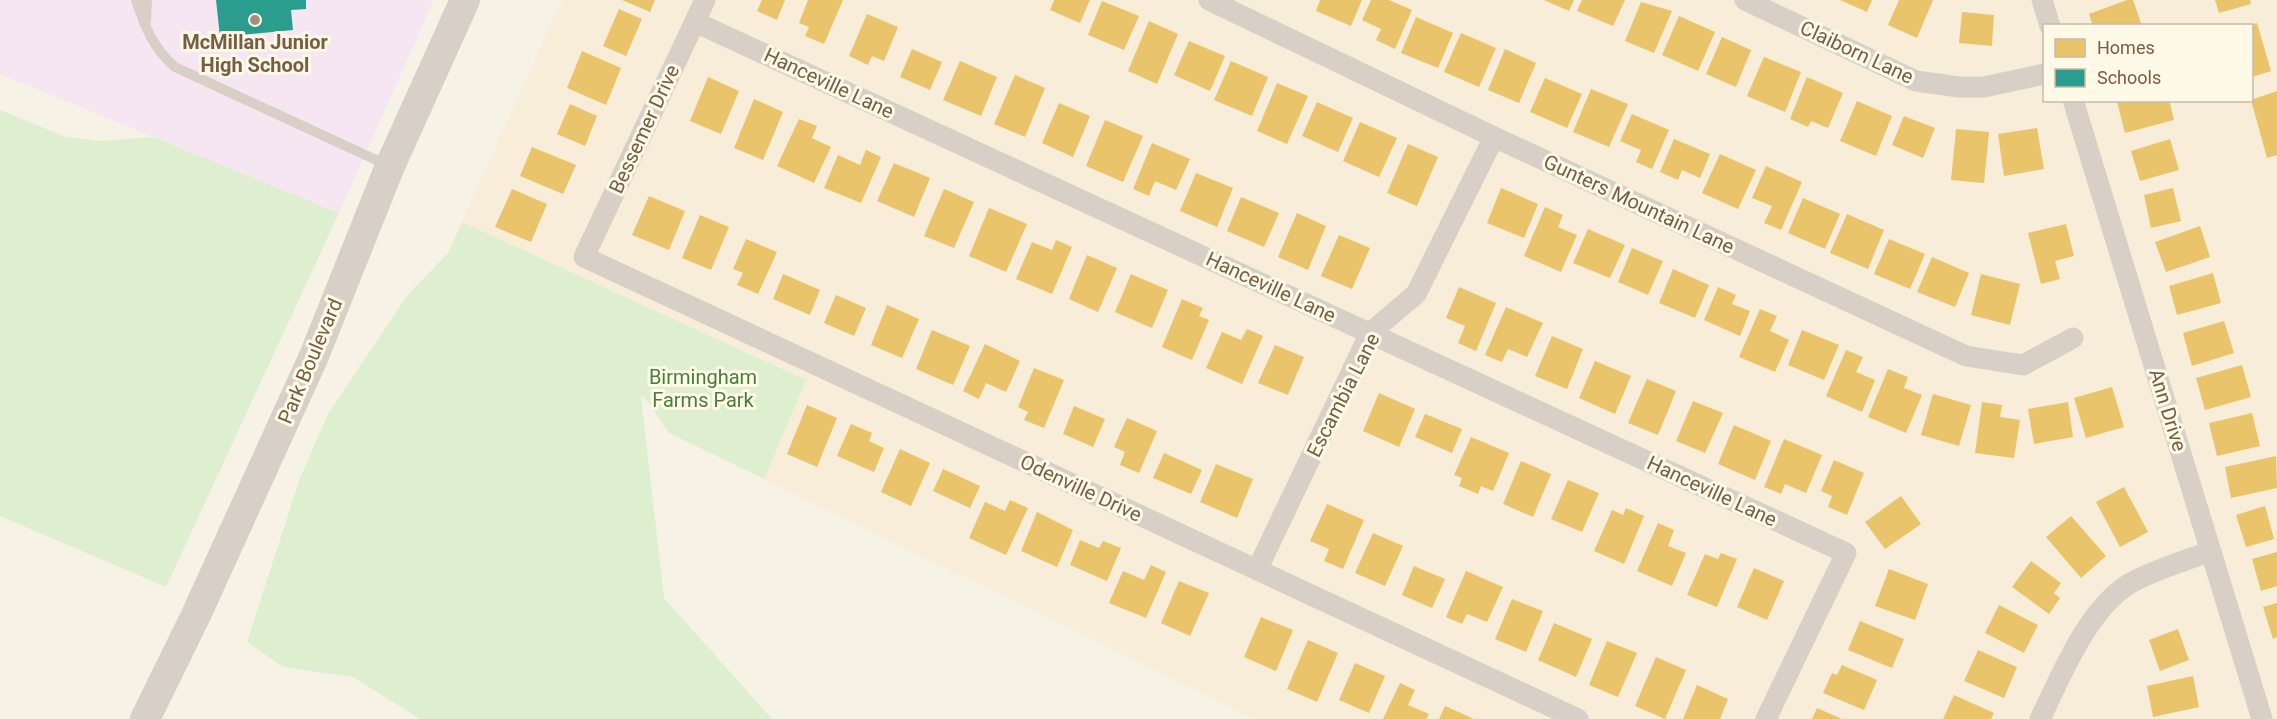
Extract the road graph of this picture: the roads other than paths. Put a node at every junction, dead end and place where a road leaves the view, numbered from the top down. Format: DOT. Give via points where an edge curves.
graph roads {
  1 [pos="136,0"];
  2 [pos="147,0"];
  3 [pos="465,0"];
  4 [pos="705,0"];
  5 [pos="1209,0"];
  6 [pos="1745,0"];
  7 [pos="2042,0"];
  8 [pos="695,22"];
  9 [pos="2049,24"];
  10 [pos="145,28"];
  11 [pos="2043,74"];
  12 [pos="2074,102"];
  13 [pos="1494,137"];
  14 [pos="390,166"];
  15 [pos="584,257"];
  16 [pos="1370,333"];
  17 [pos="2073,338"];
  18 [pos="2211,550"];
  19 [pos="1257,570"];
  20 [pos="145,719"];
  21 [pos="1578,719"];
  22 [pos="1766,719"];
  23 [pos="2040,719"];
  24 [pos="2262,719"];
  1 -- 10 [label="lane"];
  2 -- 10 [label="lane"];
  3 -- 14 [label="main road, Park Boulevard"];
  4 -- 8 [label="street, Bessemer Drive"];
  5 -- 13 [label="street, Gunters Mountain Lane"];
  6 -- 11 [label="street, Claiborn Lane" via="1916,81 1984,87"];
  7 -- 9 [label="street"];
  8 -- 15 [label="street, Bessemer Drive"];
  8 -- 16 [label="street, Hanceville Lane"];
  10 -- 14 [label="lane" via="161,55 175,67"];
  12 -- 18 [label="street, Ann Drive"];
  13 -- 16 [label="street, Escambia Lane" via="1416,294"];
  13 -- 17 [label="street, Gunters Mountain Lane" via="1966,356 2023,365"];
  14 -- 20 [label="main road, Park Boulevard" via="314,356"];
  15 -- 19 [label="street, Odenville Drive"];
  16 -- 19 [label="street, Escambia Lane"];
  16 -- 22 [label="street, Hanceville Lane" via="1846,553"];
  18 -- 23 [label="street" via="2128,585 2095,616"];
  18 -- 24 [label="street, Ann Drive"];
  19 -- 21 [label="street, Odenville Drive"];
}
